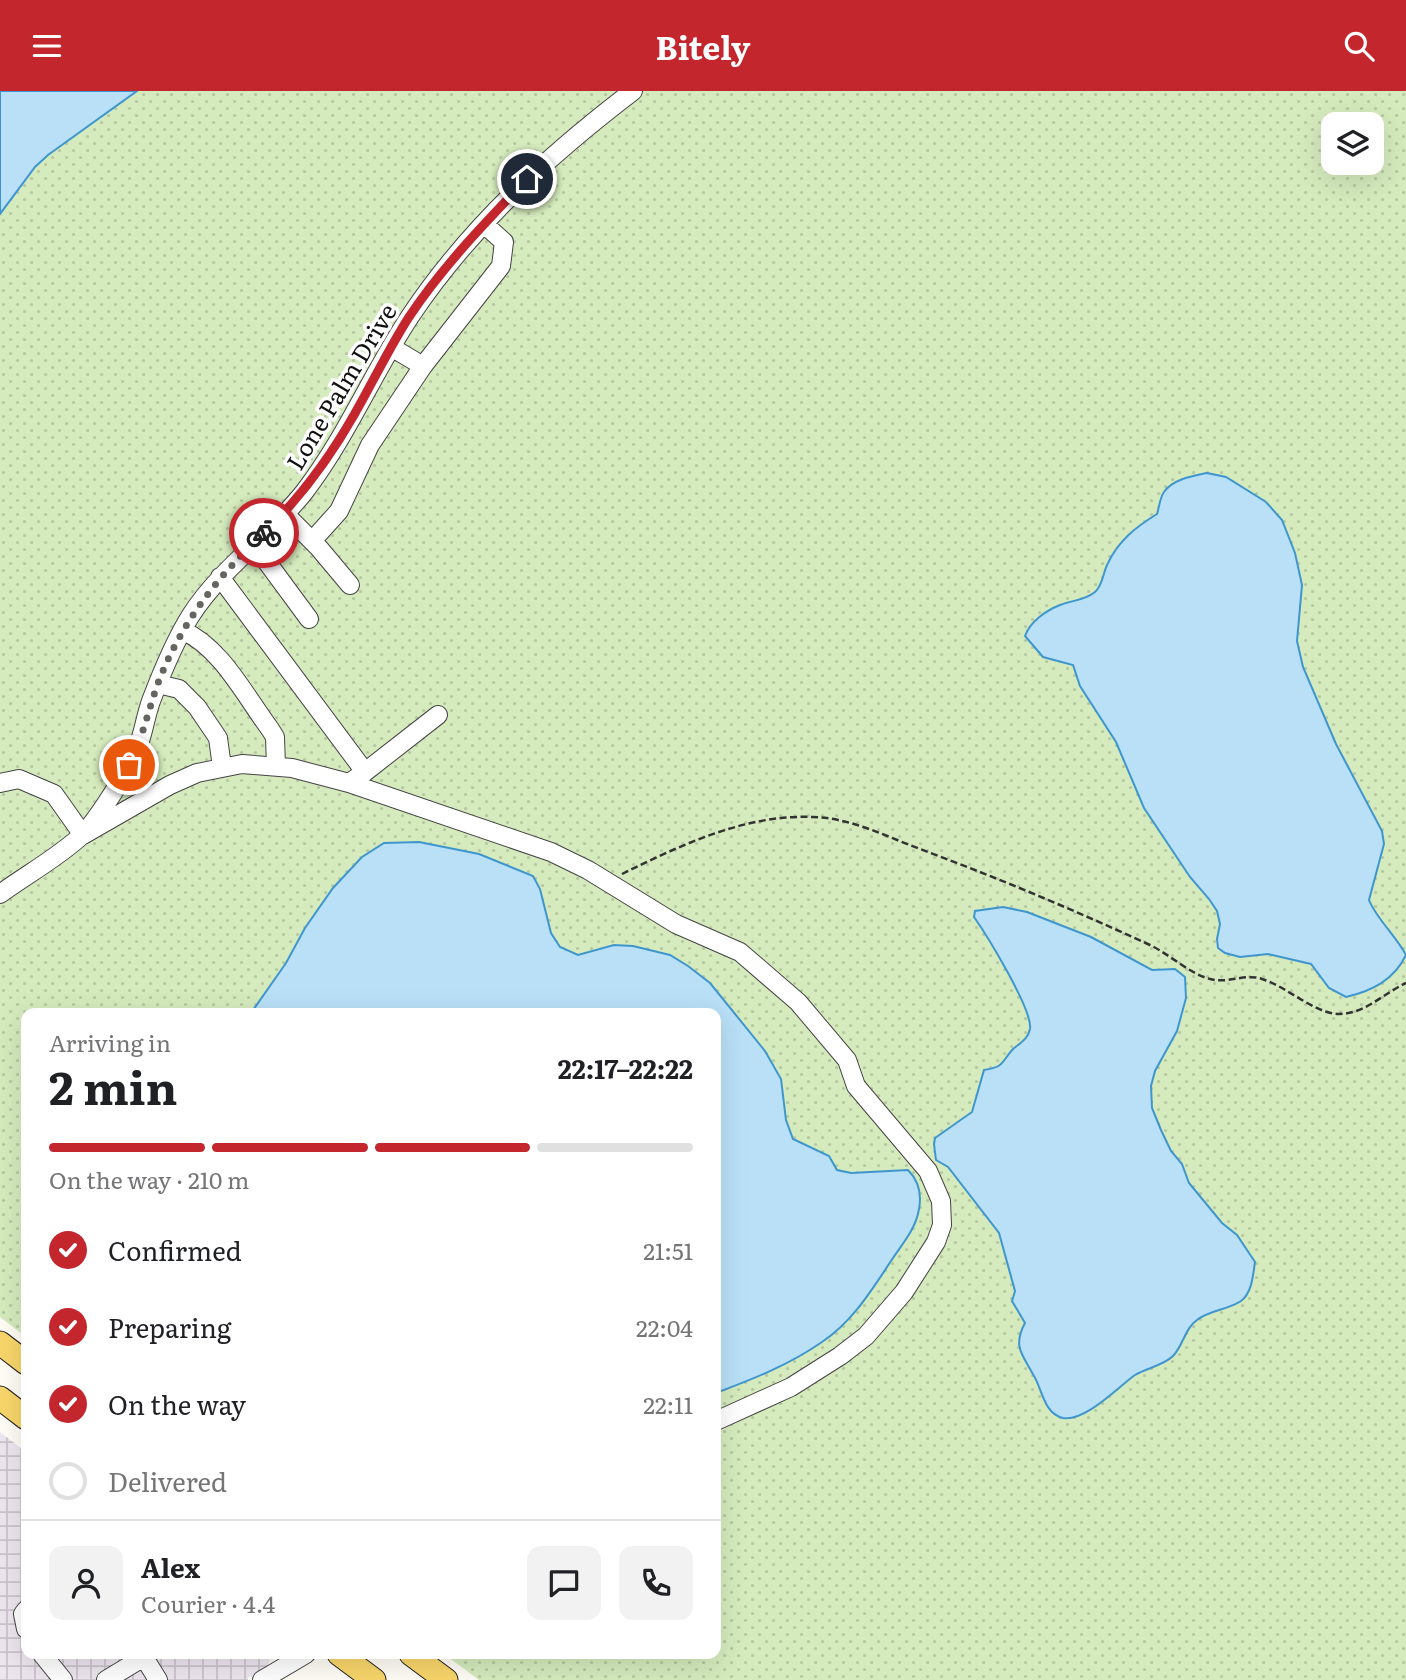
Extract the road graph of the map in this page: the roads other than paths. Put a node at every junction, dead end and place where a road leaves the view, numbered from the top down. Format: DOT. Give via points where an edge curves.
graph roads {
  1 [pos="633,91"];
  2 [pos="484,224"];
  3 [pos="391,347"];
  4 [pos="423,366"];
  5 [pos="284,513"];
  6 [pos="312,541"];
  7 [pos="253,543"];
  8 [pos="220,577"];
  9 [pos="350,585"];
  10 [pos="309,619"];
  11 [pos="183,631"];
  12 [pos="158,684"];
  13 [pos="438,715"];
  14 [pos="276,766"];
  15 [pos="222,767"];
  16 [pos="365,772"];
  17 [pos="0,783"];
  18 [pos="349,783"];
  19 [pos="83,835"];
  20 [pos="0,894"];
  21 [pos="0,1343"];
  22 [pos="21,1359"];
  23 [pos="0,1398"];
  24 [pos="21,1414"];
  25 [pos="721,1419"];
  26 [pos="46,1659"];
  27 [pos="137,1659"];
  28 [pos="145,1659"];
  29 [pos="277,1659"];
  30 [pos="298,1659"];
  31 [pos="346,1659"];
  32 [pos="418,1659"];
  33 [pos="268,1677"];
  34 [pos="62,1680"];
  35 [pos="106,1680"];
  36 [pos="158,1680"];
  37 [pos="374,1680"];
  38 [pos="446,1680"];
  1 -- 2 [label="street, Lone Palm Drive" via="527,179"];
  2 -- 3 [label="street, Lone Palm Drive" via="435,280"];
  2 -- 4 [label="street" via="504,242 501,266"];
  3 -- 4 [label="street"];
  3 -- 5 [label="street, Lone Palm Drive" via="332,452"];
  4 -- 6 [label="street" via="370,445 339,511"];
  5 -- 6 [label="street"];
  5 -- 7 [label="street, Lone Palm Drive"];
  6 -- 9 [label="street"];
  7 -- 8 [label="street, Lone Palm Drive"];
  7 -- 10 [label="street"];
  8 -- 11 [label="street, Lone Palm Drive"];
  8 -- 16 [label="street"];
  11 -- 12 [label="street, Lone Palm Drive"];
  11 -- 14 [label="street" via="212,649 270,729 275,737"];
  12 -- 15 [label="street" via="179,689 197,708 218,738"];
  12 -- 19 [label="street, Lone Palm Drive" via="136,753"];
  13 -- 16 [label="street"];
  14 -- 15 [label="street"];
  14 -- 18 [label="street"];
  15 -- 19 [label="street" via="170,785"];
  16 -- 18 [label="street"];
  17 -- 19 [label="street" via="19,779 54,794"];
  18 -- 25 [label="street" via="551,852 676,924 740,952 798,1002 848,1060 856,1086 928,1171 941,1201 942,1225 904,1292 866,1336 840,1356 791,1387"];
  19 -- 20 [label="street, Lone Palm Drive"];
  21 -- 22 [label="main road"];
  23 -- 24 [label="main road"];
  26 -- 34 [label="street"];
  27 -- 35 [label="street"];
  28 -- 36 [label="street"];
  29 -- 33 [label="street"];
  30 -- 33 [label="street"];
  31 -- 37 [label="main road"];
  32 -- 38 [label="main road"];
}
